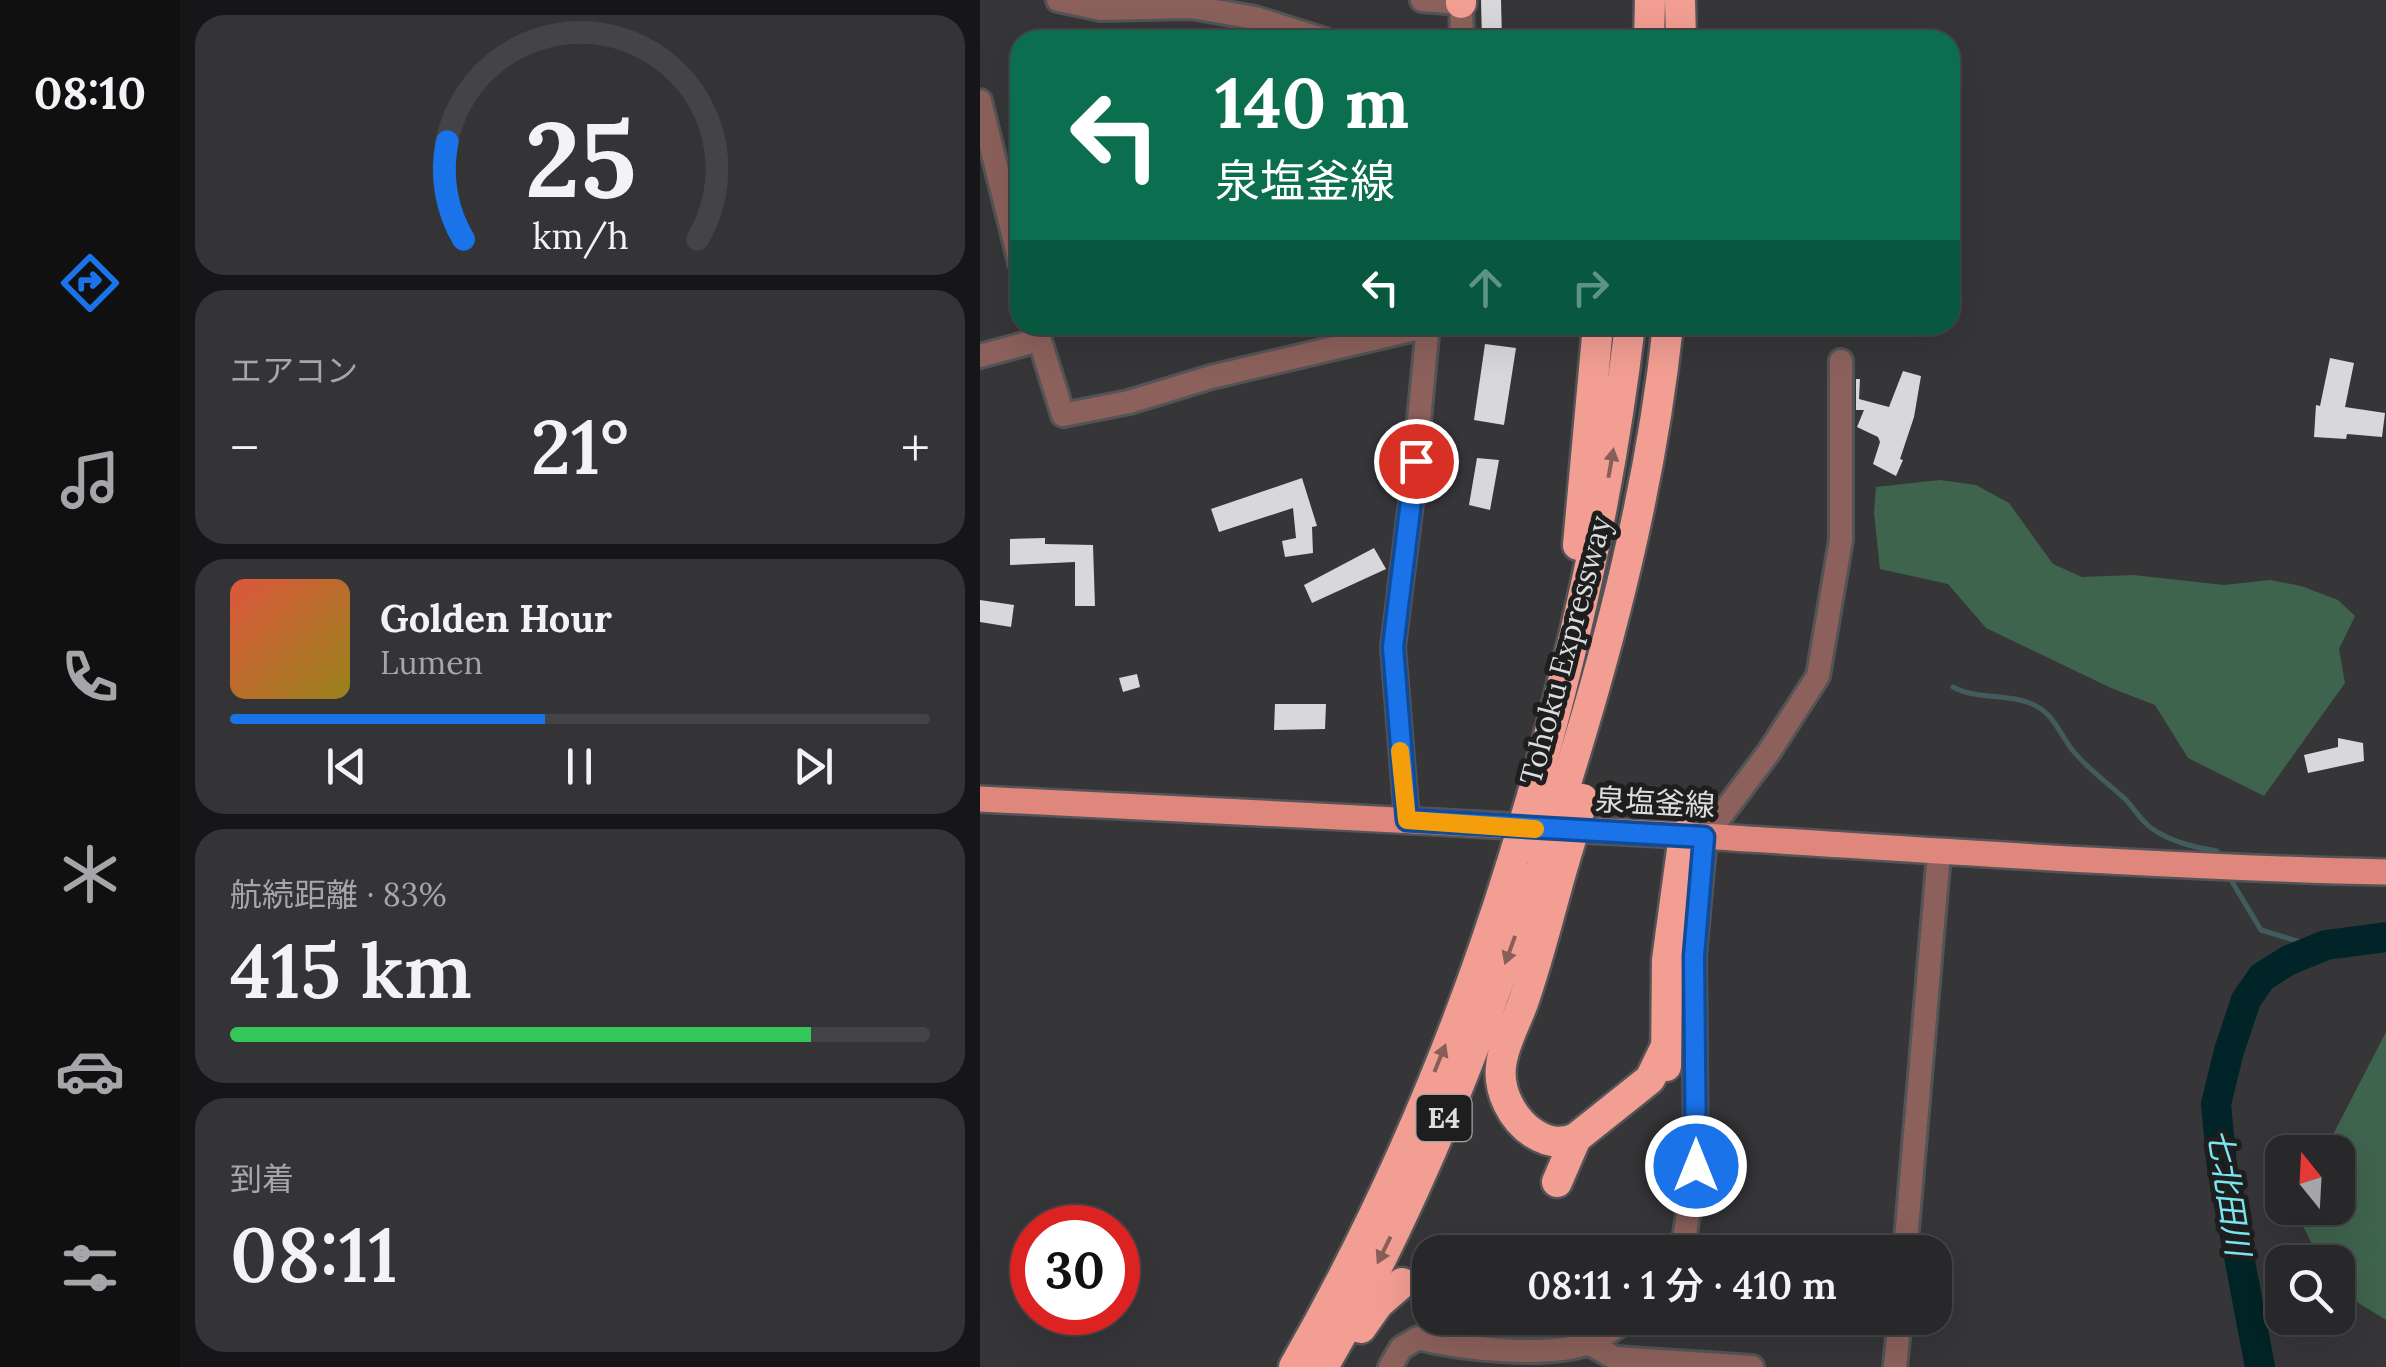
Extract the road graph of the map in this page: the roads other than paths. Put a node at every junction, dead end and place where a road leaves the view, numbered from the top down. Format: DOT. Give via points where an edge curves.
graph roads {
  1 [pos="1058,0"];
  2 [pos="1422,0"];
  3 [pos="1650,0"];
  4 [pos="1680,0"];
  5 [pos="1460,2"];
  6 [pos="1293,30"];
  7 [pos="1461,30"];
  8 [pos="1649,30"];
  9 [pos="1681,30"];
  10 [pos="980,101"];
  11 [pos="1010,222"];
  12 [pos="1032,335"];
  13 [pos="1038,335"];
  14 [pos="1390,335"];
  15 [pos="1427,335"];
  16 [pos="1597,335"];
  17 [pos="1629,335"];
  18 [pos="1667,335"];
  19 [pos="980,356"];
  20 [pos="1840,360"];
  21 [pos="1554,721"];
  22 [pos="1559,798"];
  23 [pos="980,799"];
  24 [pos="1407,820"];
  25 [pos="1694,836"];
  26 [pos="1939,853"];
  27 [pos="1540,859"];
  28 [pos="2386,872"];
  29 [pos="1577,1147"];
  30 [pos="1557,1182"];
  31 [pos="1685,1235"];
  32 [pos="1906,1235"];
  33 [pos="1402,1283"];
  34 [pos="1602,1335"];
  35 [pos="1899,1335"];
  36 [pos="1588,1344"];
  37 [pos="1294,1367"];
  38 [pos="1323,1367"];
  39 [pos="1336,1367"];
  40 [pos="1390,1367"];
  41 [pos="1752,1367"];
  42 [pos="1896,1367"];
  1 -- 6 [label="street" via="1101,8 1191,7"];
  2 -- 5 [label="street"];
  3 -- 8 [label="highway"];
  4 -- 9 [label="highway"];
  5 -- 7 [label="street"];
  10 -- 11 [label="street"];
  12 -- 19 [label="street"];
  13 -- 14 [label="street" via="1063,415"];
  15 -- 24 [label="street" via="1393,647"];
  16 -- 21 [label="highway"];
  21 -- 17 [label="highway, Tohoku Expressway / E4, one-way" via="1600,527"];
  18 -- 22 [label="highway, Tohoku Expressway / E4" via="1632,543"];
  20 -- 25 [label="street" via="1841,540 1818,676 1769,752"];
  21 -- 22 [label="highway, Tohoku Expressway / E4"];
  22 -- 27 [label="highway, Tohoku Expressway / E4, bridge"];
  22 -- 27 [label="highway, bridge"];
  23 -- 24 [label="main road, 泉塩釜線"];
  24 -- 25 [label="main road, 泉塩釜線"];
  25 -- 26 [label="main road, 泉塩釜線"];
  25 -- 29 [label="highway" via="1667,960 1666,1046 1650,1079"];
  25 -- 31 [label="street" via="1696,1166"];
  26 -- 28 [label="main road, 泉塩釜線"];
  26 -- 32 [label="street"];
  27 -- 29 [label="highway" via="1525,997 1501,1065 1507,1102 1519,1122 1546,1140"];
  37 -- 27 [label="highway, Tohoku Expressway / E4, one-way" via="1343,1278 1489,934"];
  27 -- 38 [label="highway, Tohoku Expressway / E4, one-way" via="1488,1008 1408,1201"];
  29 -- 30 [label="highway"];
  33 -- 39 [label="highway" via="1378,1304"];
  34 -- 36 [label="street"];
  35 -- 42 [label="street"];
  36 -- 40 [label="street" via="1485,1349 1418,1338"];
  36 -- 41 [label="street" via="1614,1358"];
}
